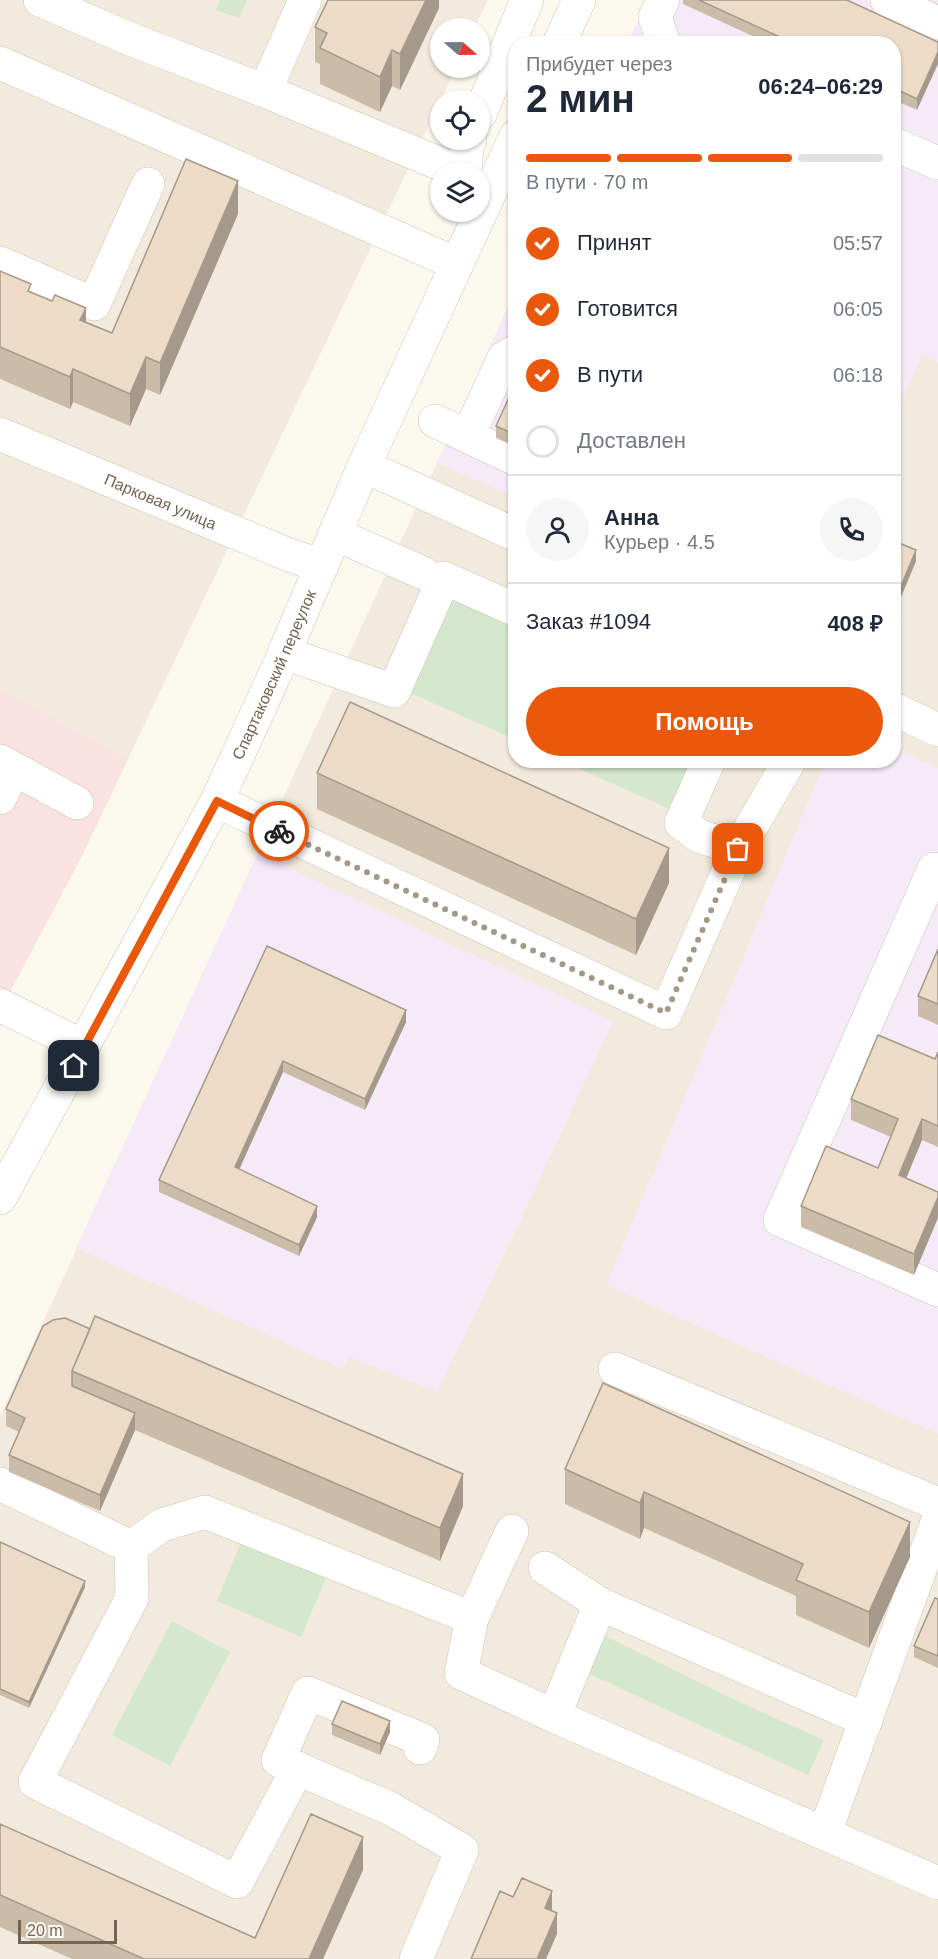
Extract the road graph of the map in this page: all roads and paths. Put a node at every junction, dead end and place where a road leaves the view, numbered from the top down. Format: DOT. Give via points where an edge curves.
graph roads {
  1 [pos="40,0"];
  2 [pos="304,0"];
  3 [pos="527,0"];
  4 [pos="579,0"];
  5 [pos="663,0"];
  6 [pos="887,0"];
  7 [pos="938,23"];
  8 [pos="512,36"];
  9 [pos="563,36"];
  10 [pos="661,36"];
  11 [pos="508,46"];
  12 [pos="0,63"];
  13 [pos="490,90"];
  14 [pos="264,92"];
  15 [pos="508,146"];
  16 [pos="901,147"];
  17 [pos="436,162"];
  18 [pos="938,163"];
  19 [pos="490,167"];
  20 [pos="148,184"];
  21 [pos="468,222"];
  22 [pos="0,263"];
  23 [pos="457,264"];
  24 [pos="508,356"];
  25 [pos="435,421"];
  26 [pos="0,434"];
  27 [pos="468,436"];
  28 [pos="508,455"];
  29 [pos="364,466"];
  30 [pos="508,531"];
  31 [pos="335,534"];
  32 [pos="322,566"];
  33 [pos="423,573"];
  34 [pos="508,606"];
  35 [pos="284,653"];
  36 [pos="901,712"];
  37 [pos="938,730"];
  38 [pos="7,765"];
  39 [pos="705,768"];
  40 [pos="785,768"];
  41 [pos="0,798"];
  42 [pos="217,801"];
  43 [pos="77,803"];
  44 [pos="738,849"];
  45 [pos="938,871"];
  46 [pos="0,1005"];
  47 [pos="84,1047"];
  48 [pos="0,1198"];
  49 [pos="938,1290"];
  50 [pos="615,1369"];
  51 [pos="0,1484"];
  52 [pos="938,1504"];
  53 [pos="938,1520"];
  54 [pos="512,1531"];
  55 [pos="131,1546"];
  56 [pos="546,1568"];
  57 [pos="600,1604"];
  58 [pos="472,1618"];
  59 [pos="554,1716"];
  60 [pos="866,1720"];
  61 [pos="420,1748"];
  62 [pos="298,1768"];
  63 [pos="825,1832"];
  64 [pos="938,1882"];
  65 [pos="416,1959"];
  1 -- 14 [label="street"];
  2 -- 14 [label="street"];
  3 -- 8 [label="street"];
  4 -- 9 [label="street"];
  5 -- 10 [label="street" via="655,17"];
  6 -- 7 [label="street"];
  11 -- 13 [label="street"];
  12 -- 23 [label="street"];
  14 -- 17 [label="street"];
  15 -- 19 [label="street, Спартаковский переулок"];
  16 -- 18 [label="street"];
  20 -- 22 [label="street" via="94,304"];
  21 -- 23 [label="street, Спартаковский переулок"];
  23 -- 29 [label="street, Спартаковский переулок"];
  24 -- 27 [label="street"];
  25 -- 27 [label="street"];
  26 -- 32 [label="street, Парковая улица"];
  27 -- 28 [label="street"];
  29 -- 30 [label="street"];
  29 -- 31 [label="street, Спартаковский переулок"];
  31 -- 32 [label="street, Спартаковский переулок"];
  31 -- 33 [label="street"];
  32 -- 35 [label="street, Спартаковский переулок"];
  34 -- 35 [label="street" via="444,578 394,691"];
  35 -- 42 [label="street, Спартаковский переулок"];
  36 -- 37 [label="street"];
  38 -- 41 [label="street"];
  38 -- 43 [label="street"];
  39 -- 44 [label="street" via="681,823 699,836"];
  40 -- 44 [label="street"];
  42 -- 44 [label="street" via="666,1013"];
  42 -- 47 [label="street, Спартаковский переулок"];
  45 -- 49 [label="street" via="934,869 780,1220"];
  46 -- 47 [label="street"];
  47 -- 48 [label="street, Спартаковский переулок"];
  50 -- 52 [label="street"];
  51 -- 55 [label="street"];
  53 -- 60 [label="street"];
  54 -- 58 [label="street"];
  55 -- 58 [label="street" via="162,1525 205,1512"];
  55 -- 62 [label="street" via="132,1598 35,1782 237,1882"];
  56 -- 57 [label="street"];
  57 -- 59 [label="street"];
  57 -- 60 [label="street"];
  58 -- 59 [label="street" via="461,1673"];
  59 -- 63 [label="street"];
  60 -- 63 [label="street"];
  61 -- 62 [label="street" via="423,1740 308,1693 278,1760"];
  62 -- 65 [label="street" via="391,1809 462,1850"];
  63 -- 64 [label="street"];
}
